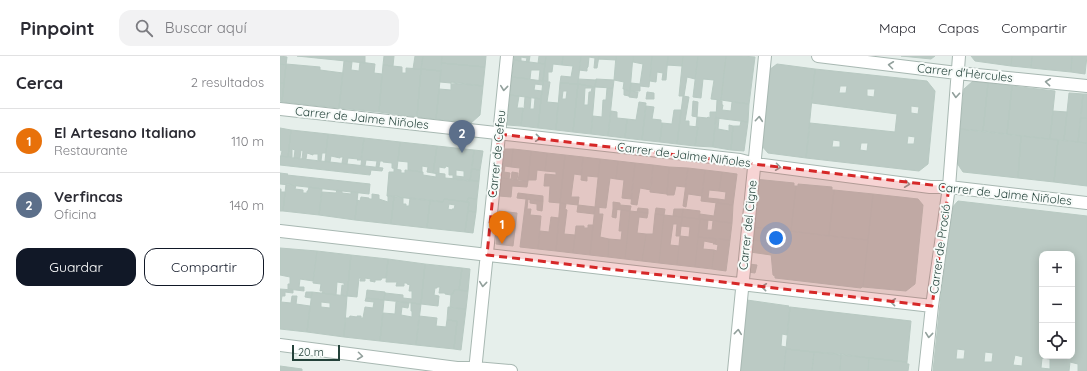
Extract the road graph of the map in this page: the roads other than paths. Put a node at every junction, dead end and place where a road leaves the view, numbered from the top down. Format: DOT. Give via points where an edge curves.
graph roads {
  1 [pos="507,56"];
  2 [pos="765,56"];
  3 [pos="818,56"];
  4 [pos="959,56"];
  5 [pos="957,73"];
  6 [pos="1087,86"];
  7 [pos="280,109"];
  8 [pos="499,134"];
  9 [pos="755,164"];
  10 [pos="950,187"];
  11 [pos="1087,202"];
  12 [pos="280,231"];
  13 [pos="486,254"];
  14 [pos="742,285"];
  15 [pos="932,306"];
  16 [pos="280,345"];
  17 [pos="475,369"];
  18 [pos="511,371"];
  19 [pos="734,371"];
  20 [pos="925,371"];
  1 -- 8 [label="street, Carrer de Cefeu, one-way"];
  9 -- 2 [label="street, Carrer del Cigne, one-way"];
  5 -- 3 [label="street, Carrer d'Hèrcules, one-way"];
  4 -- 5 [label="street, Carrer de Proció"];
  6 -- 5 [label="street, Carrer d'Hèrcules, one-way"];
  5 -- 10 [label="street, Carrer de Proció, one-way"];
  7 -- 8 [label="street, Carrer de Jaime Niñoles"];
  8 -- 9 [label="street, Carrer de Jaime Niñoles, one-way" via="740,160"];
  8 -- 13 [label="street, Carrer de Cefeu"];
  9 -- 10 [label="street, Carrer de Jaime Niñoles, one-way" via="930,187"];
  9 -- 14 [label="street, Carrer del Cigne"];
  10 -- 11 [label="street, Carrer de Jaime Niñoles"];
  10 -- 15 [label="street, Carrer de Proció"];
  12 -- 13 [label="street"];
  13 -- 14 [label="street"];
  13 -- 17 [label="street, Carrer de Cefeu, one-way"];
  15 -- 14 [label="street, one-way"];
  19 -- 14 [label="street, Carrer del Cigne, one-way"];
  15 -- 20 [label="street, Carrer de Proció, one-way"];
  16 -- 17 [label="street, one-way"];
  17 -- 18 [label="street"];
}
